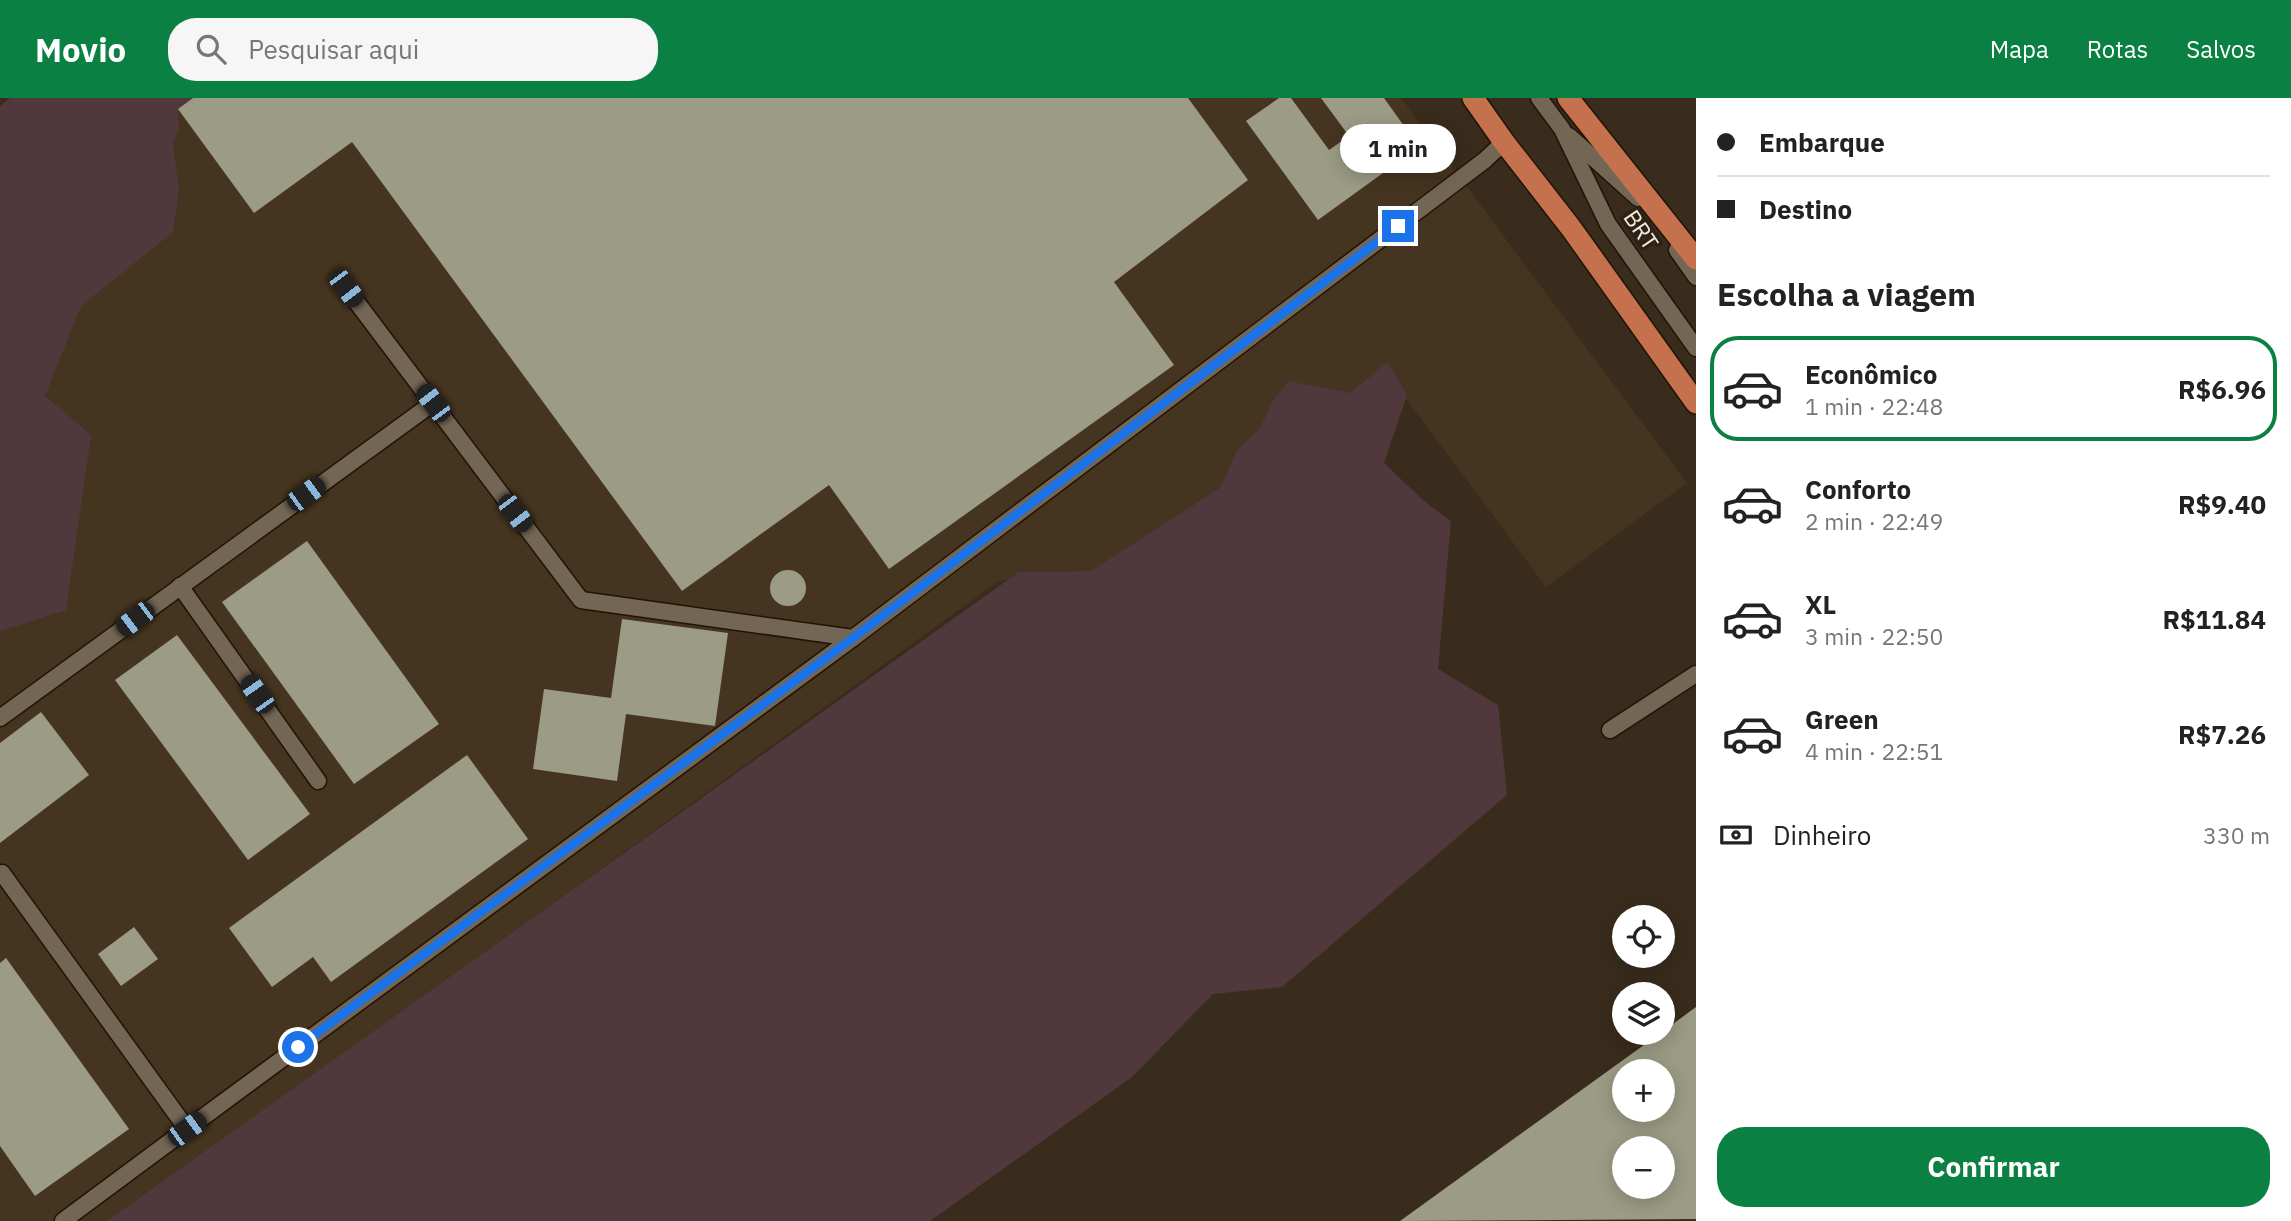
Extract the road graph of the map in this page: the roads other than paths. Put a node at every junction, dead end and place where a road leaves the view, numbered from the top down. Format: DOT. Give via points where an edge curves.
graph roads {
  1 [pos="1474,98"];
  2 [pos="1539,98"];
  3 [pos="1568,98"];
  4 [pos="1562,129"];
  5 [pos="1504,142"];
  6 [pos="1696,259"];
  7 [pos="1696,277"];
  8 [pos="346,288"];
  9 [pos="1696,348"];
  10 [pos="433,403"];
  11 [pos="1696,403"];
  12 [pos="180,586"];
  13 [pos="853,638"];
  14 [pos="1696,674"];
  15 [pos="0,718"];
  16 [pos="1610,730"];
  17 [pos="318,780"];
  18 [pos="2,873"];
  19 [pos="187,1129"];
  20 [pos="63,1221"];
  1 -- 5 [label="main road"];
  2 -- 4 [label="lane, BRT"];
  3 -- 6 [label="main road"];
  4 -- 7 [label="lane, BRT" via="1643,202"];
  4 -- 9 [label="lane, BRT" via="1608,224"];
  5 -- 11 [label="main road"];
  5 -- 13 [label="lane"];
  8 -- 10 [label="lane"];
  10 -- 12 [label="lane"];
  10 -- 13 [label="lane" via="581,600"];
  12 -- 15 [label="lane"];
  12 -- 17 [label="lane"];
  13 -- 19 [label="lane"];
  14 -- 16 [label="lane"];
  18 -- 19 [label="lane"];
  19 -- 20 [label="lane"];
}
